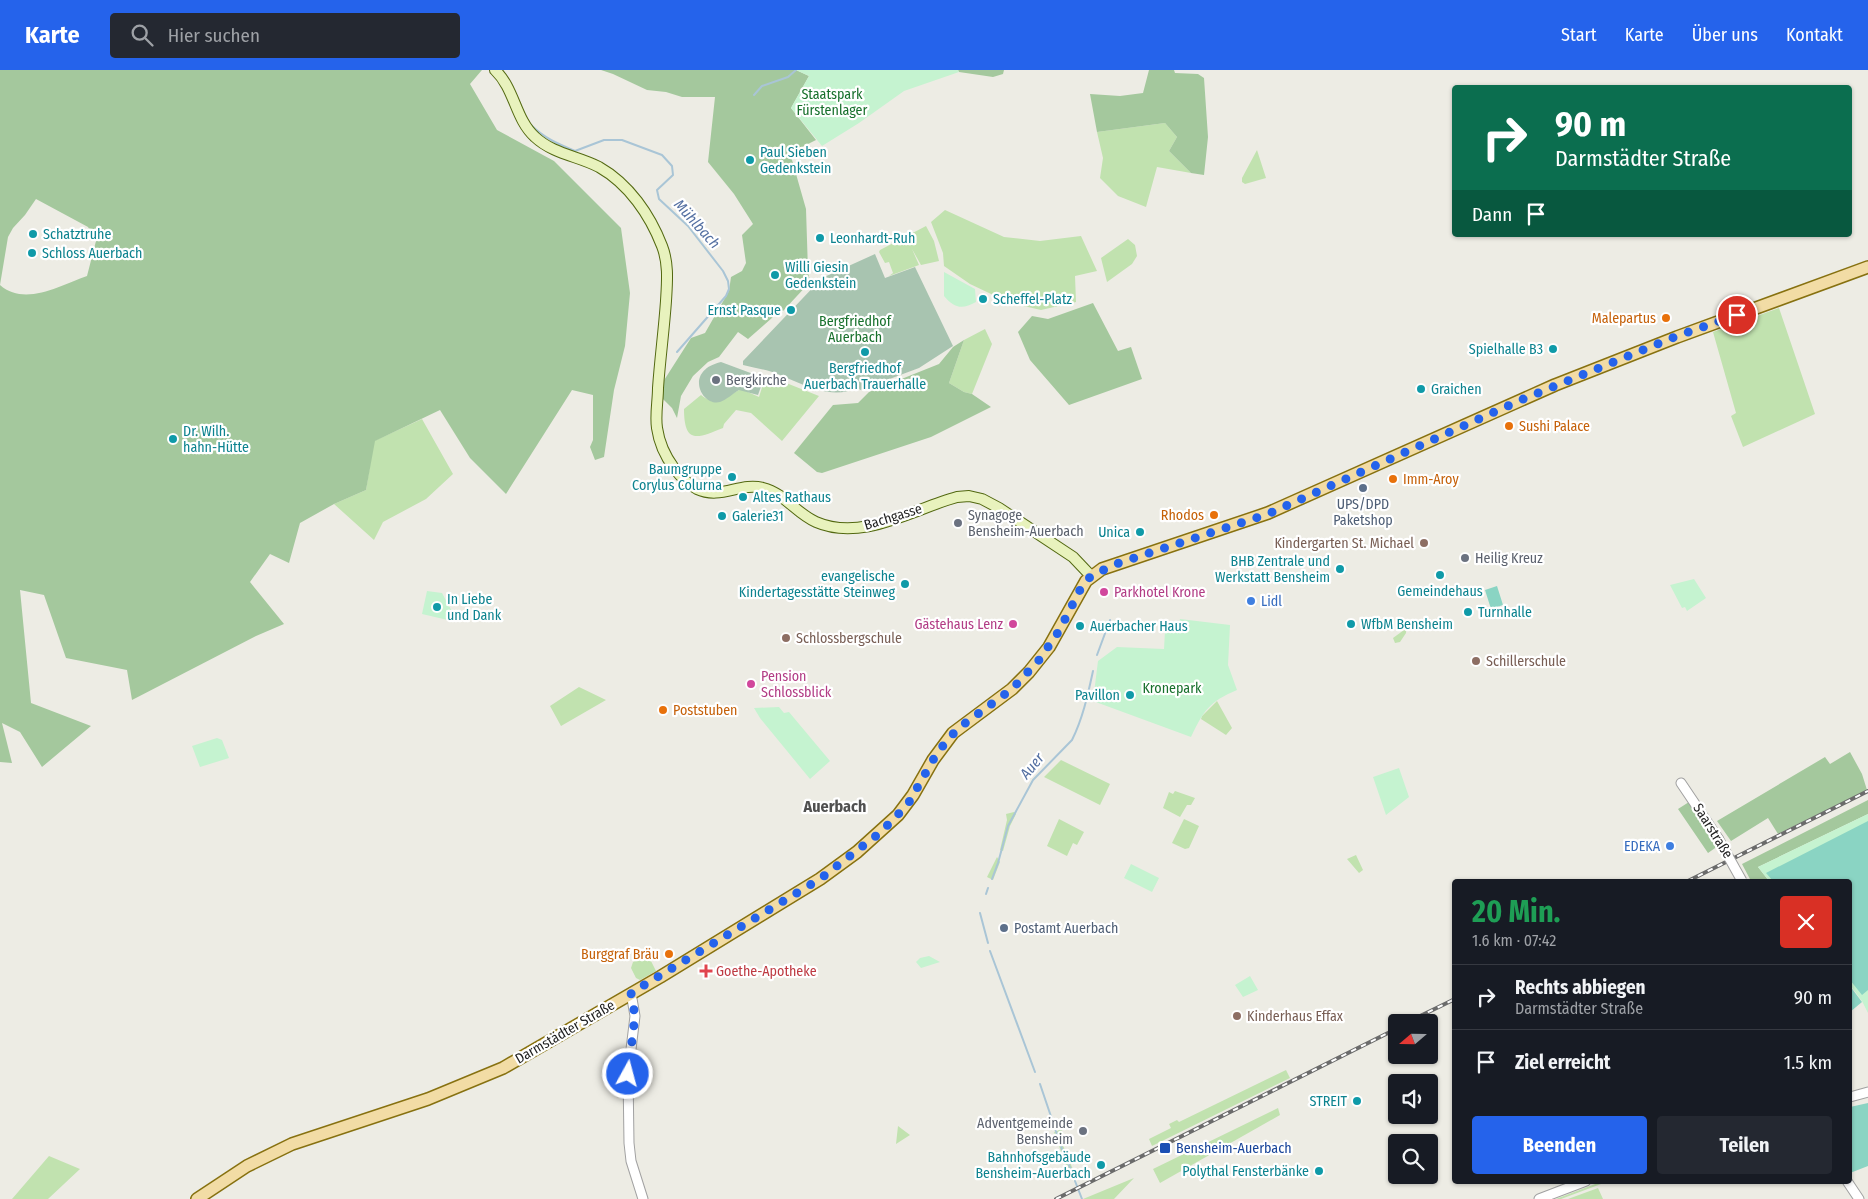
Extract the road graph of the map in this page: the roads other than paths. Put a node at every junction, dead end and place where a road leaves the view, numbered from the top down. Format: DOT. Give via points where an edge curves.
graph roads {
  1 [pos="495,70"];
  2 [pos="1868,267"];
  3 [pos="1091,576"];
  4 [pos="1681,783"];
  5 [pos="1741,879"];
  6 [pos="631,993"];
  7 [pos="1868,1087"];
  8 [pos="1852,1091"];
  9 [pos="1868,1092"];
  10 [pos="1852,1096"];
  11 [pos="1578,1184"];
  12 [pos="1850,1184"];
  13 [pos="197,1199"];
  14 [pos="643,1199"];
  15 [pos="1539,1199"];
  16 [pos="1859,1199"];
  1 -- 3 [label="main road, Bachgasse" via="508,88 526,128 535,138 548,147 599,168 625,188 641,206 655,230 668,274 657,426 664,452 688,483 712,493 747,487 763,488 816,522 852,529 969,496 998,508 1074,557"];
  2 -- 3 [label="main road, Darmstädter Straße" via="1677,336 1555,385 1268,514 1116,564"];
  3 -- 6 [label="main road, Darmstädter Straße" via="1039,660 1012,689 947,740 908,804 881,832 820,879"];
  4 -- 5 [label="street, Saarstraße, bridge"];
  6 -- 13 [label="main road, Darmstädter Straße" via="503,1068 438,1096 292,1144 247,1166"];
  6 -- 14 [label="street" via="635,1016 628,1074 629,1142 631,1161"];
  7 -- 8 [label="street"];
  9 -- 10 [label="street"];
  11 -- 15 [label="street"];
  12 -- 16 [label="street"];
}
